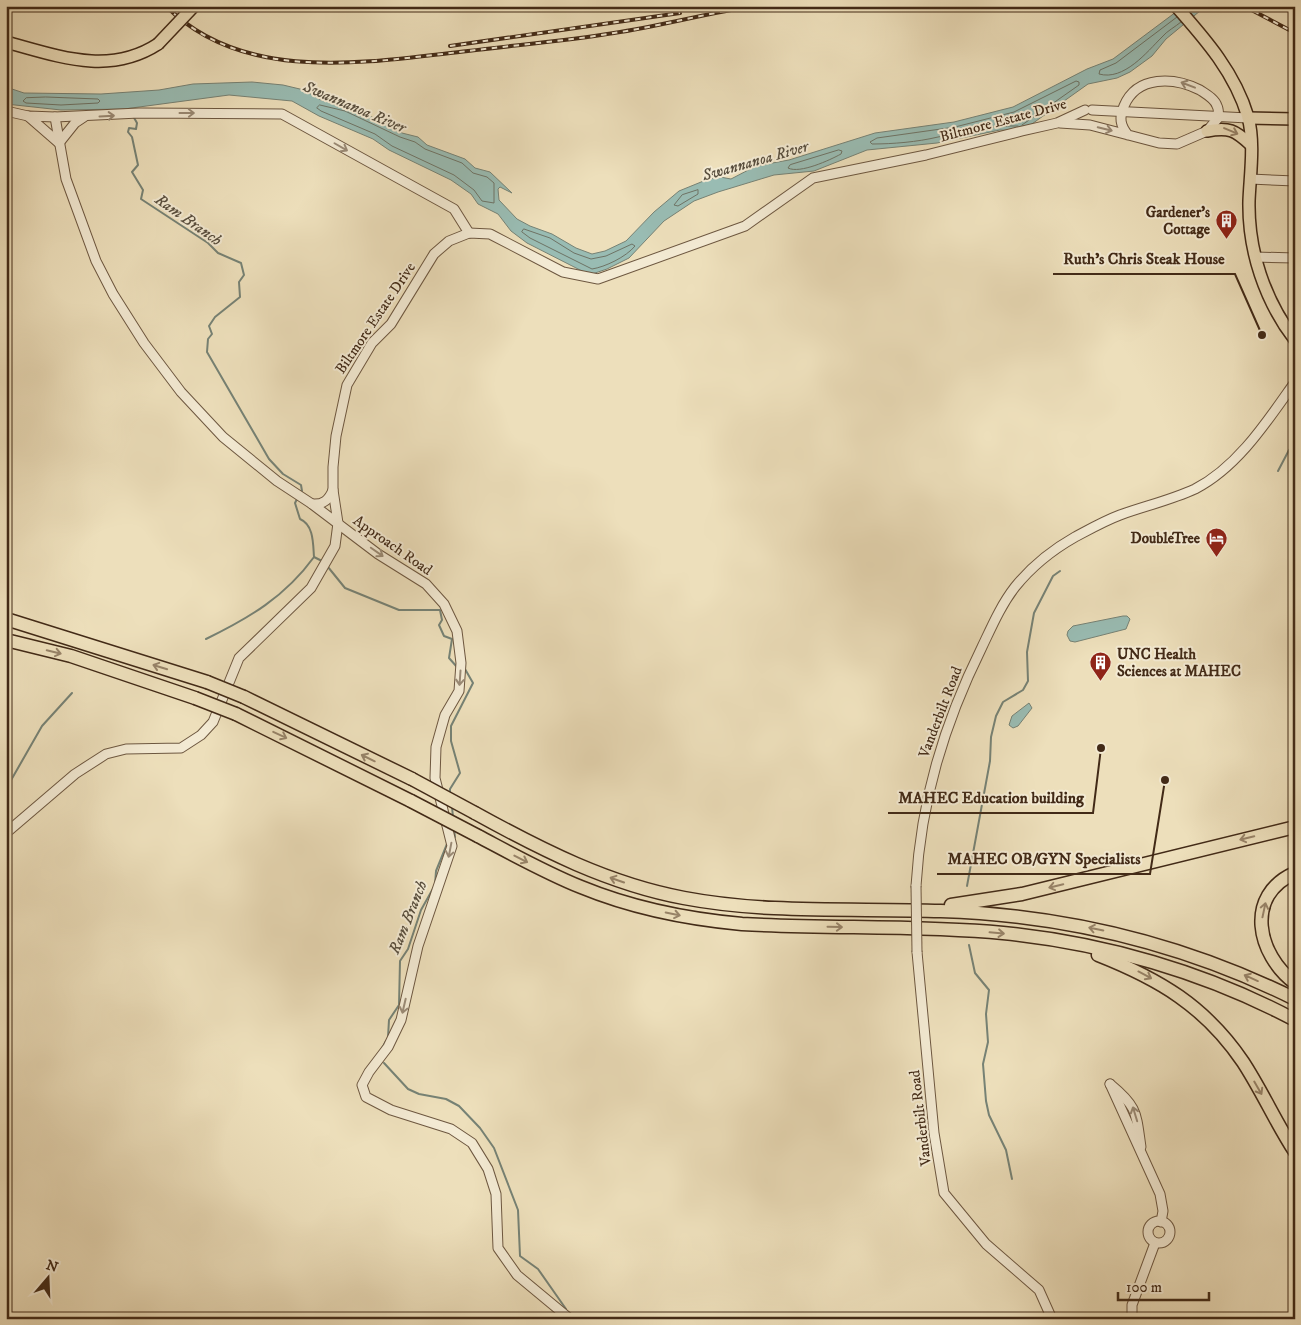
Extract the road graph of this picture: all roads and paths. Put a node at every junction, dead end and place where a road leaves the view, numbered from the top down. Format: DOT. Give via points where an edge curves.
graph roads {
  1 [pos="194,6"];
  2 [pos="1176,6"];
  3 [pos="6,42"];
  4 [pos="6,111"];
  5 [pos="1121,112"];
  6 [pos="28,116"];
  7 [pos="55,117"];
  8 [pos="84,117"];
  9 [pos="1219,117"];
  10 [pos="1248,118"];
  11 [pos="1295,119"];
  12 [pos="1057,123"];
  13 [pos="1207,131"];
  14 [pos="1128,135"];
  15 [pos="59,143"];
  16 [pos="1251,145"];
  17 [pos="1250,179"];
  18 [pos="1295,181"];
  19 [pos="469,233"];
  20 [pos="1255,257"];
  21 [pos="1295,258"];
  22 [pos="1295,340"];
  23 [pos="1295,382"];
  24 [pos="333,490"];
  25 [pos="312,504"];
  26 [pos="338,523"];
  27 [pos="6,619"];
  28 [pos="6,640"];
  29 [pos="1295,826"];
  30 [pos="6,834"];
  31 [pos="1295,873"];
  32 [pos="921,910"];
  33 [pos="1068,942"];
  34 [pos="1295,982"];
  35 [pos="1295,999"];
  36 [pos="1295,1020"];
  37 [pos="1295,1152"];
  38 [pos="1142,1153"];
  39 [pos="1161,1222"];
  40 [pos="1155,1242"];
  41 [pos="570,1319"];
  42 [pos="1052,1319"];
  43 [pos="1132,1319"];
  1 -- 3 [label="main road, bridge" via="158,44 130,58 100,63"];
  2 -- 10 [label="main road" via="1229,72"];
  4 -- 6 [label="street"];
  5 -- 9 [label="street, Biltmore Estate Drive"];
  9 -- 5 [label="street, one-way" via="1217,105 1206,94 1186,83 1162,80 1129,94"];
  5 -- 12 [label="street, Biltmore Estate Drive" via="1089,110"];
  5 -- 14 [label="street" via="1121,126"];
  6 -- 7 [label="street"];
  6 -- 15 [label="street"];
  7 -- 8 [label="street"];
  7 -- 15 [label="street"];
  8 -- 15 [label="street"];
  8 -- 19 [label="street, one-way" via="138,113 282,114 454,209"];
  9 -- 10 [label="street, Biltmore Estate Drive"];
  9 -- 13 [label="street"];
  10 -- 11 [label="main road"];
  10 -- 16 [label="main road"];
  12 -- 14 [label="street, one-way" via="1090,125"];
  12 -- 19 [label="street, Biltmore Estate Drive" via="814,178 745,226 598,279 563,272 490,234"];
  13 -- 14 [label="street" via="1177,144"];
  13 -- 16 [label="main road, one-way" via="1224,128"];
  15 -- 25 [label="street" via="66,179 96,261 144,344 181,392 223,437 277,481"];
  16 -- 17 [label="main road"];
  17 -- 18 [label="street"];
  17 -- 20 [label="main road" via="1250,224"];
  19 -- 24 [label="street, Biltmore Estate Drive" via="449,241 434,254 391,324 372,343 347,385 340,410"];
  20 -- 21 [label="street"];
  20 -- 22 [label="main road" via="1269,296"];
  23 -- 42 [label="street, Vanderbilt Road, bridge" via="1249,443 1205,483 1174,498 1114,517 1076,536 1037,563 1003,604 971,668 932,772 916,886 916,952 934,1133 944,1193 986,1244 1039,1290"];
  24 -- 25 [label="street" via="326,501"];
  24 -- 26 [label="street, Biltmore Estate Drive"];
  25 -- 26 [label="street"];
  26 -- 30 [label="street, Biltmore Estate Drive" via="335,546 311,588 239,658 213,722 201,735 181,748 126,749 106,754 75,774"];
  26 -- 41 [label="street, Approach Road, one-way" via="378,554 426,584 444,604 457,631 461,663 459,691 445,715 436,747 435,778 452,846 418,946 401,1020 388,1047 362,1085 366,1097 391,1110 451,1129 472,1143 488,1169 496,1194 498,1248 517,1275"];
  32 -- 27 [label="highway, one-way, bridge" via="767,907 652,891 589,870 528,842 412,779 244,697 207,682"];
  28 -- 33 [label="highway, one-way, bridge" via="71,656 236,714 583,888 629,904 709,921 774,926 978,931"];
  29 -- 32 [label="highway, one-way" via="1022,894"];
  34 -- 31 [label="highway, one-way" via="1278,967 1269,952 1261,925 1270,892"];
  35 -- 32 [label="highway, one-way" via="1201,958 1105,930 1015,916"];
  33 -- 36 [label="highway" via="1172,968"];
  33 -- 37 [label="highway, one-way" via="1148,976 1211,1023 1242,1062"];
  38 -- 38 [label="street, one-way" via="1134,1108 1110,1084 1131,1134"];
  38 -- 39 [label="street" via="1162,1203"];
  39 -- 40 [label="street" via="1154,1223 1148,1230"];
  39 -- 40 [label="street" via="1170,1234 1164,1242"];
  40 -- 43 [label="street" via="1132,1305"];
}
